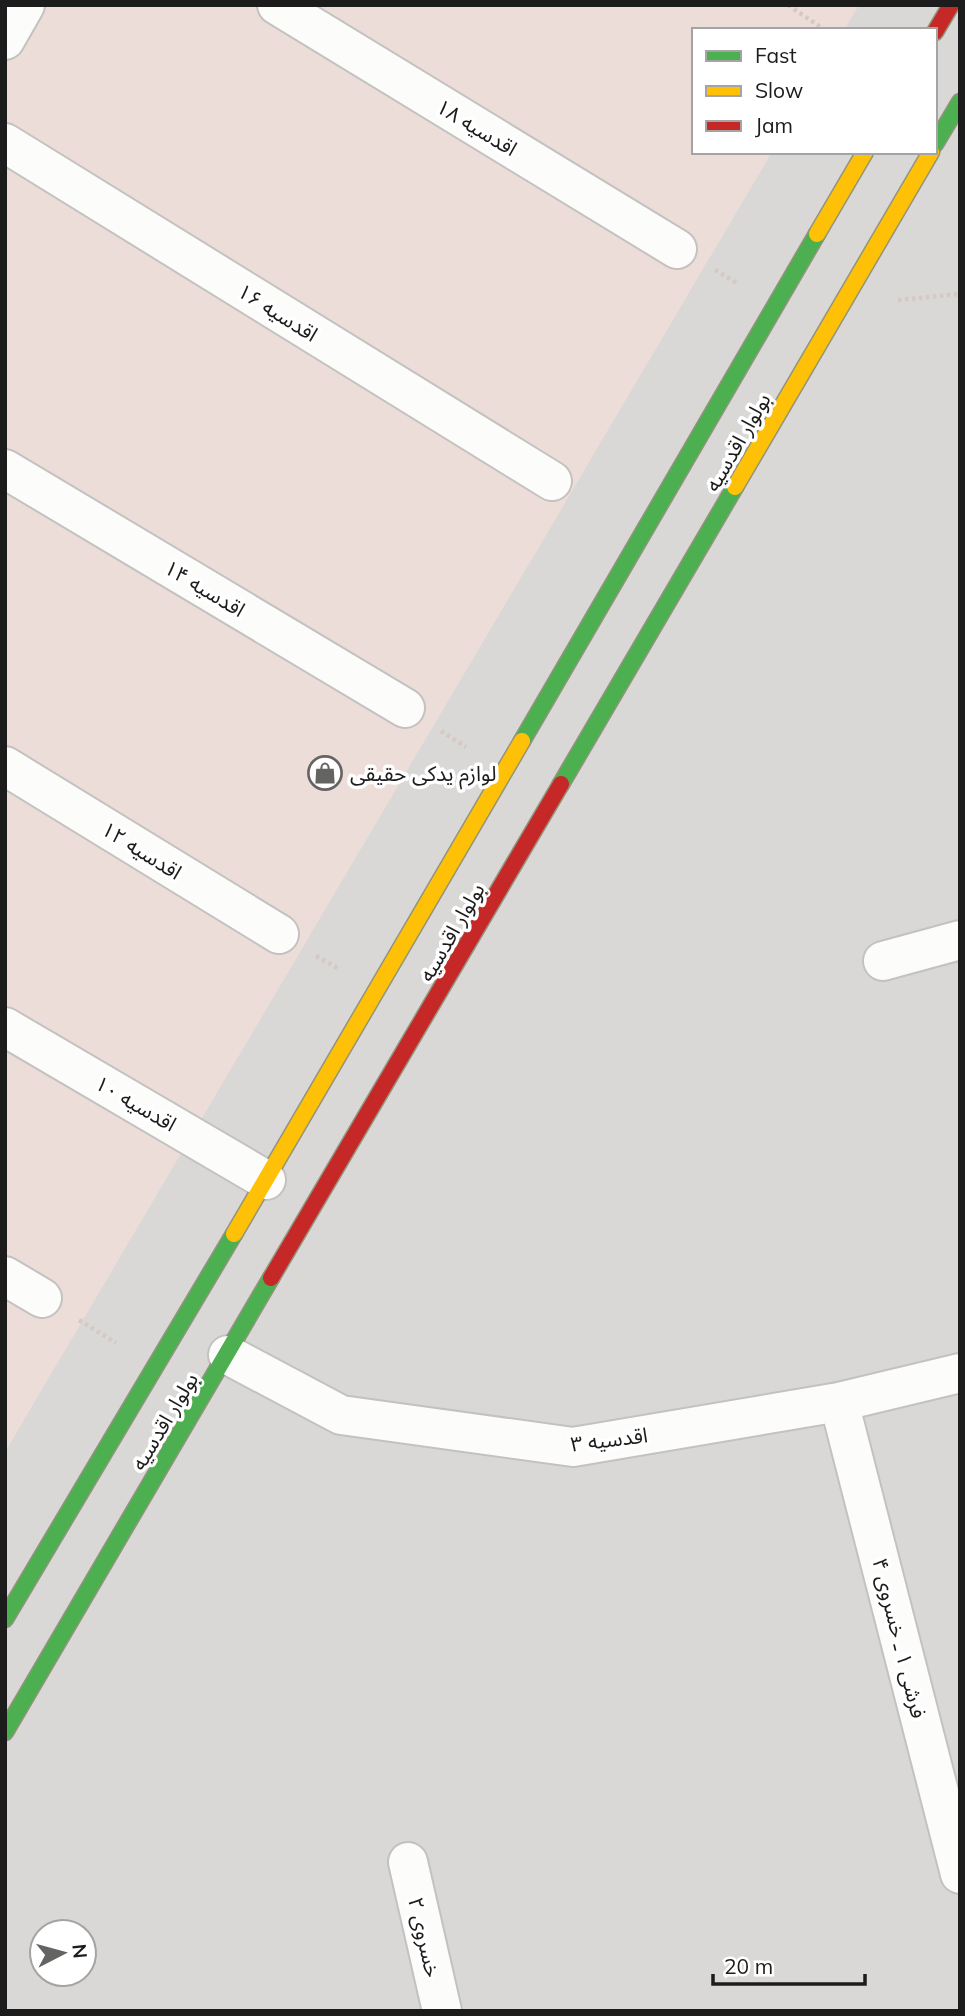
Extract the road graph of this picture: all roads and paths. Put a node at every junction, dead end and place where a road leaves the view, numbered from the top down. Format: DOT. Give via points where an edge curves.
graph roads {
  1 [pos="26,5"];
  2 [pos="277,5"];
  3 [pos="788,5"];
  4 [pos="951,5"];
  5 [pos="822,28"];
  6 [pos="937,29"];
  7 [pos="5,40"];
  8 [pos="960,102"];
  9 [pos="937,141"];
  10 [pos="5,144"];
  11 [pos="864,154"];
  12 [pos="930,154"];
  13 [pos="677,249"];
  14 [pos="776,305"];
  15 [pos="5,469"];
  16 [pos="552,481"];
  17 [pos="405,708"];
  18 [pos="5,766"];
  19 [pos="504,771"];
  20 [pos="279,934"];
  21 [pos="960,940"];
  22 [pos="883,961"];
  23 [pos="376,990"];
  24 [pos="5,1027"];
  25 [pos="266,1180"];
  26 [pos="5,1276"];
  27 [pos="42,1298"];
  28 [pos="228,1355"];
  29 [pos="155,1368"];
  30 [pos="960,1373"];
  31 [pos="839,1402"];
  32 [pos="5,1619"];
  33 [pos="5,1732"];
  34 [pos="408,1863"];
  35 [pos="960,1874"];
  36 [pos="442,2011"];
  1 -- 7 [label="street"];
  2 -- 13 [label="street, اقدسیه ۱۸"];
  3 -- 5 [label="path"];
  4 -- 6 [label="main road"];
  8 -- 9 [label="main road"];
  10 -- 16 [label="street, اقدسیه ۱۶"];
  11 -- 14 [label="main road, بولوار اقدسیه"];
  12 -- 28 [label="main road, بولوار اقدسیه"];
  13 -- 14 [label="path"];
  14 -- 19 [label="main road, بولوار اقدسیه"];
  15 -- 17 [label="street, اقدسیه ۱۴"];
  17 -- 19 [label="path"];
  18 -- 20 [label="street, اقدسیه ۱۲"];
  19 -- 23 [label="main road, بولوار اقدسیه"];
  20 -- 23 [label="path"];
  21 -- 22 [label="street"];
  23 -- 25 [label="main road, بولوار اقدسیه"];
  24 -- 25 [label="street, اقدسیه ۱۰"];
  25 -- 29 [label="main road, بولوار اقدسیه"];
  26 -- 27 [label="street"];
  27 -- 29 [label="path"];
  28 -- 31 [label="street, اقدسیه ۳" via="341,1415 573,1447"];
  28 -- 33 [label="main road, بولوار اقدسیه"];
  29 -- 32 [label="main road, بولوار اقدسیه"];
  30 -- 31 [label="street, اقدسیه ۳"];
  31 -- 35 [label="street, فرشی ۱ ـ خسروی ۴"];
  34 -- 36 [label="street, خسروی ۲"];
}
